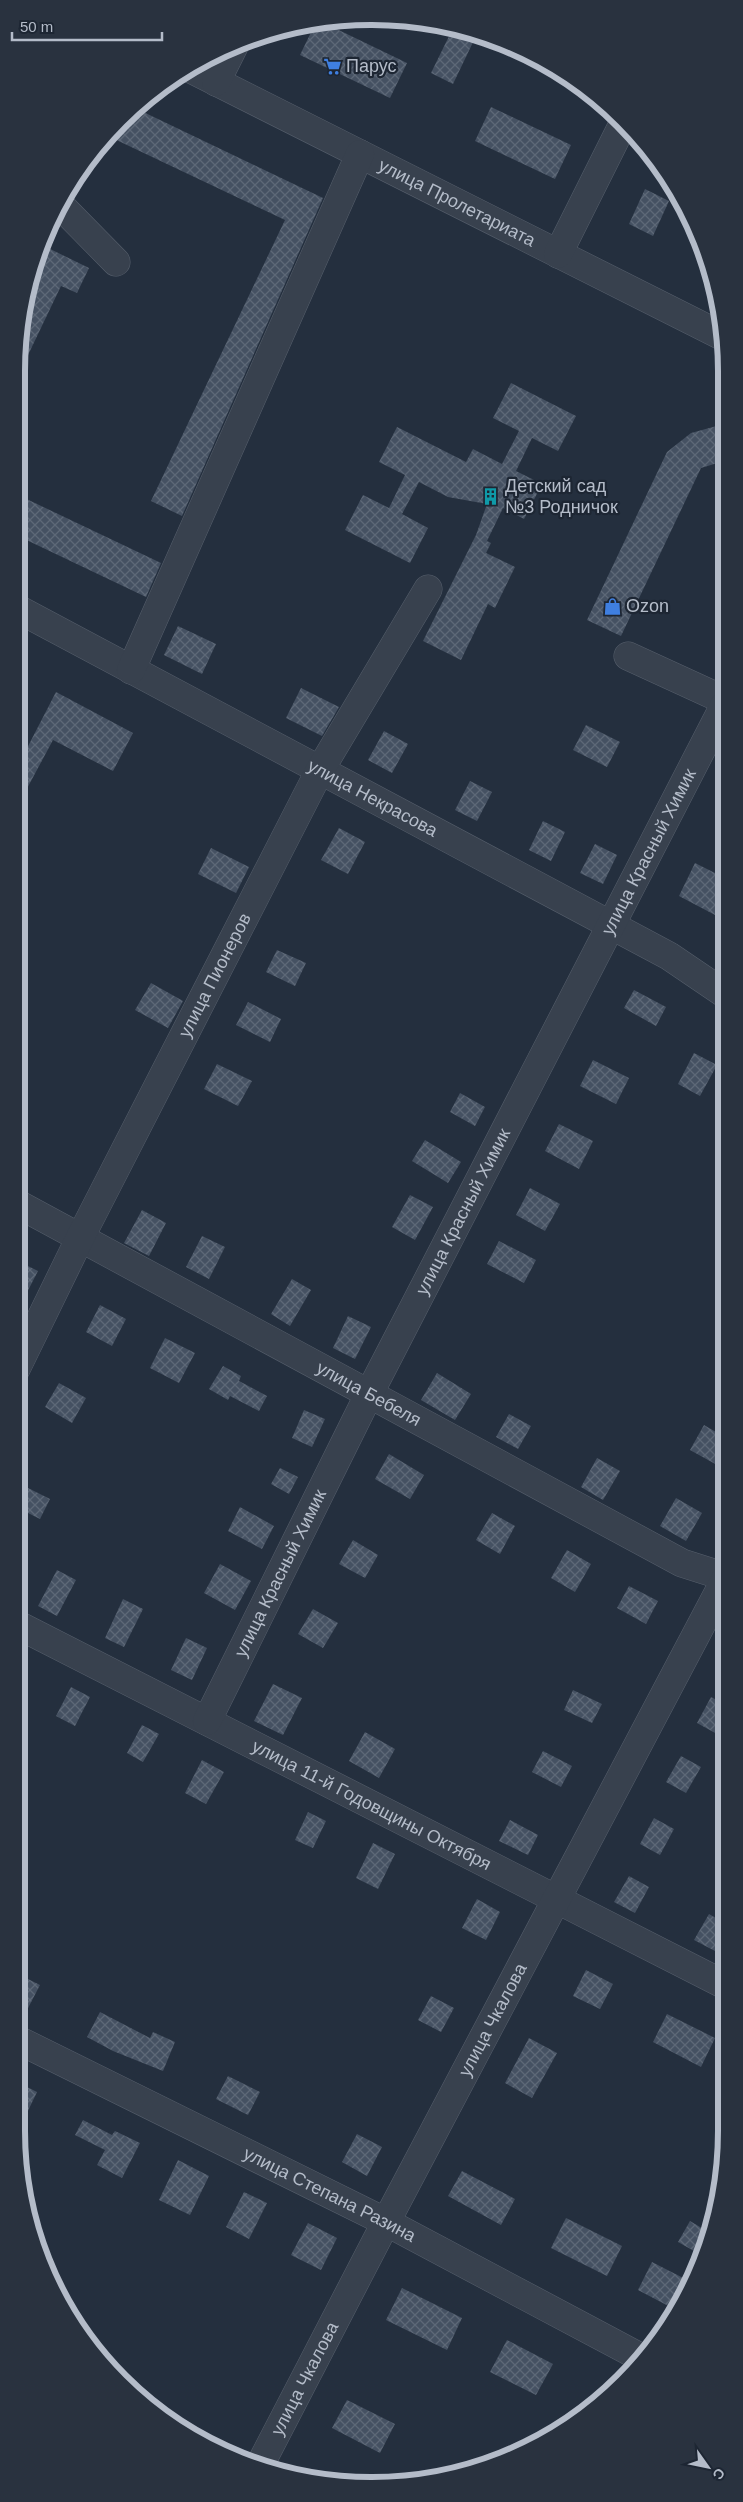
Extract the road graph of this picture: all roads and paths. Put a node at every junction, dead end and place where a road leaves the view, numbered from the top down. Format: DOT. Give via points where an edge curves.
graph roads {
  1 [pos="229,56"];
  2 [pos="197,72"];
  3 [pos="216,82"];
  4 [pos="620,130"];
  5 [pos="360,154"];
  6 [pos="65,210"];
  7 [pos="558,254"];
  8 [pos="116,262"];
  9 [pos="716,334"];
  10 [pos="428,589"];
  11 [pos="25,613"];
  12 [pos="628,656"];
  13 [pos="131,670"];
  14 [pos="718,697"];
  15 [pos="718,718"];
  16 [pos="320,770"];
  17 [pos="610,925"];
  18 [pos="718,989"];
  19 [pos="25,1208"];
  20 [pos="80,1238"];
  21 [pos="25,1351"];
  22 [pos="369,1394"];
  23 [pos="718,1574"];
  24 [pos="718,1592"];
  25 [pos="25,1629"];
  26 [pos="207,1721"];
  27 [pos="557,1899"];
  28 [pos="718,1982"];
  29 [pos="25,2044"];
  30 [pos="386,2222"];
  31 [pos="635,2355"];
  32 [pos="263,2460"];
  1 -- 3 [label="street"];
  2 -- 3 [label="street, улица Пролетариата"];
  3 -- 5 [label="street, улица Пролетариата"];
  4 -- 7 [label="street"];
  5 -- 7 [label="street, улица Пролетариата"];
  5 -- 13 [label="street"];
  6 -- 8 [label="street"];
  7 -- 9 [label="street, улица Пролетариата"];
  10 -- 16 [label="street, улица Пионеров"];
  11 -- 13 [label="street, улица Некрасова"];
  12 -- 14 [label="street"];
  13 -- 16 [label="street, улица Некрасова"];
  15 -- 17 [label="street, улица Красный Химик"];
  16 -- 17 [label="street, улица Некрасова"];
  16 -- 20 [label="street, улица Пионеров"];
  17 -- 18 [label="street, улица Некрасова" via="669,956"];
  17 -- 22 [label="street, улица Красный Химик"];
  19 -- 20 [label="street, улица Бебеля"];
  20 -- 21 [label="street, улица Пионеров"];
  20 -- 22 [label="street, улица Бебеля"];
  22 -- 23 [label="street, улица Бебеля" via="682,1562"];
  22 -- 26 [label="street, улица Красный Химик"];
  24 -- 27 [label="street, улица Чкалова"];
  25 -- 26 [label="street, улица 11-й Годовщины Октября"];
  26 -- 27 [label="street, улица 11-й Годовщины Октября"];
  27 -- 28 [label="street, улица 11-й Годовщины Октября"];
  27 -- 30 [label="street, улица Чкалова"];
  29 -- 30 [label="street, улица Степана Разина"];
  30 -- 31 [label="street, улица Степана Разина"];
  30 -- 32 [label="street, улица Чкалова"];
}
